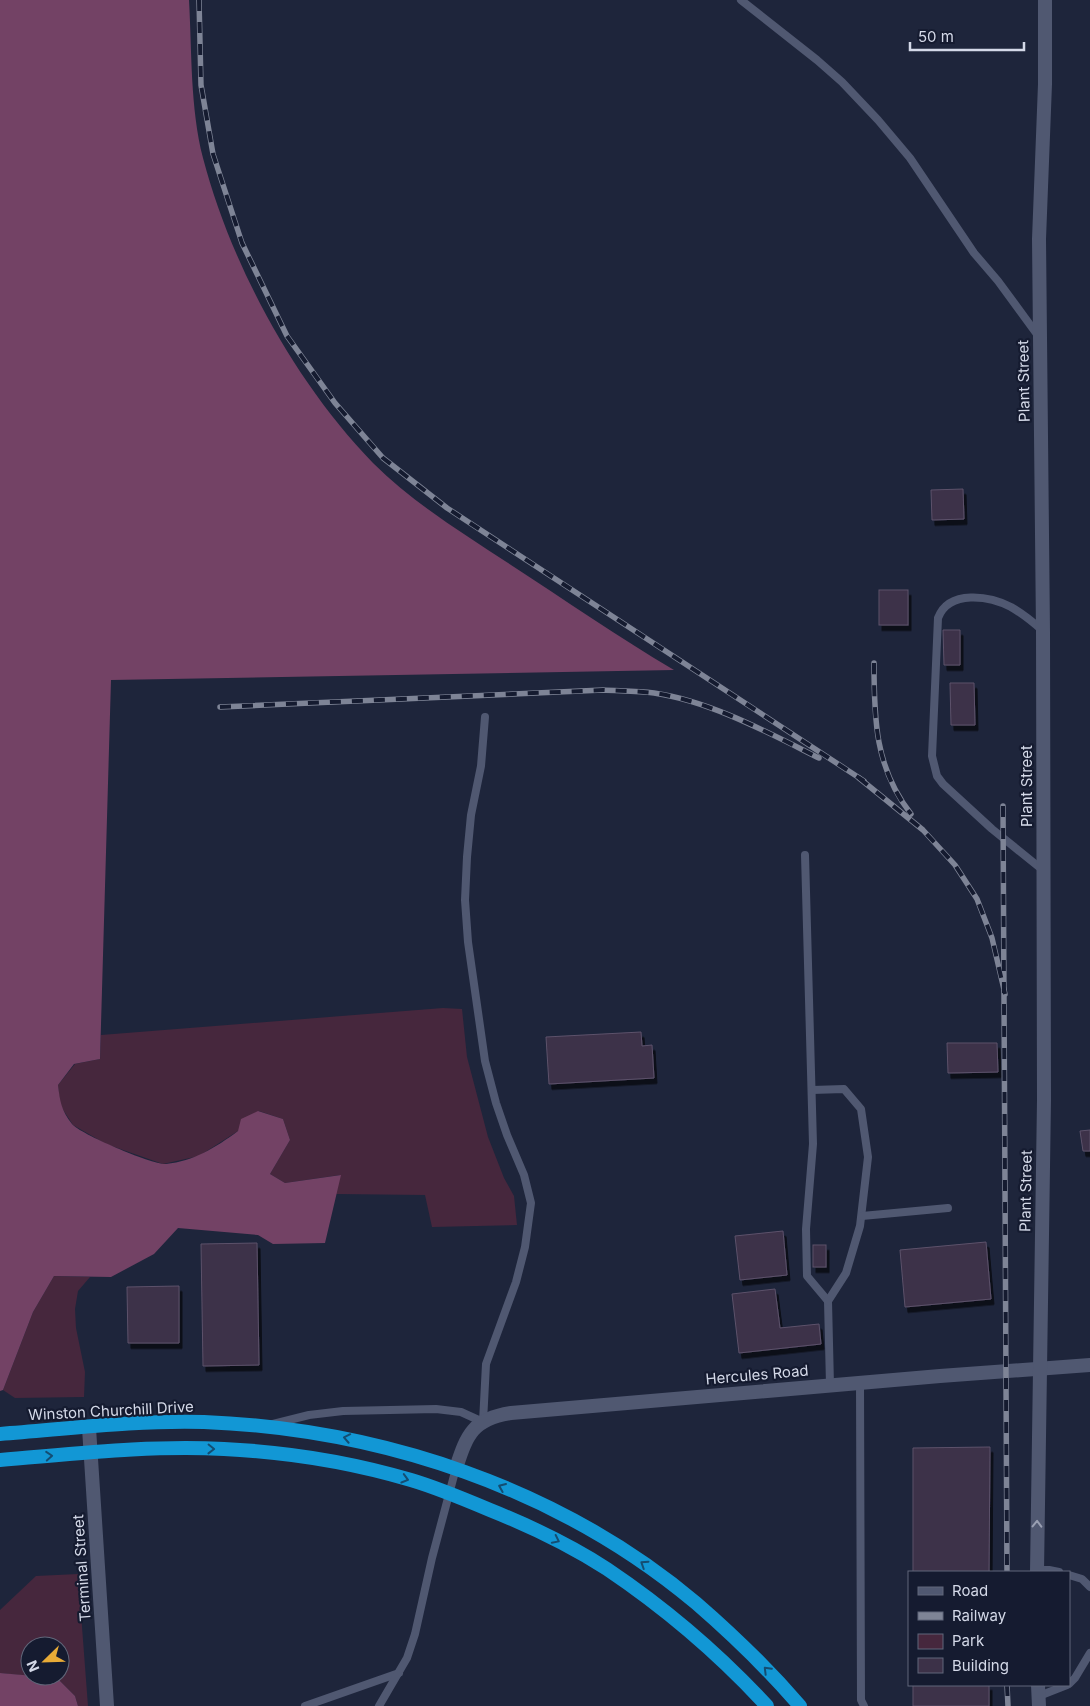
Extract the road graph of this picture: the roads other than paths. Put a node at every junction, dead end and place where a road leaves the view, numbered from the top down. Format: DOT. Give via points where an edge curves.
graph roads {
  1 [pos="741,0"];
  2 [pos="1045,0"];
  3 [pos="1040,339"];
  4 [pos="1044,632"];
  5 [pos="485,718"];
  6 [pos="805,855"];
  7 [pos="1044,871"];
  8 [pos="812,1090"];
  9 [pos="948,1208"];
  10 [pos="862,1216"];
  11 [pos="828,1301"];
  12 [pos="1090,1365"];
  13 [pos="1040,1369"];
  14 [pos="860,1383"];
  15 [pos="830,1385"];
  16 [pos="483,1422"];
  17 [pos="265,1426"];
  18 [pos="89,1428"];
  19 [pos="0,1434"];
  20 [pos="91,1453"];
  21 [pos="0,1460"];
  22 [pos="456,1468"];
  23 [pos="450,1493"];
  24 [pos="1037,1571"];
  25 [pos="1054,1571"];
  26 [pos="1070,1575"];
  27 [pos="1090,1587"];
  28 [pos="1090,1653"];
  29 [pos="399,1673"];
  30 [pos="1070,1682"];
  31 [pos="1063,1686"];
  32 [pos="1039,1696"];
  33 [pos="108,1706"];
  34 [pos="305,1706"];
  35 [pos="379,1706"];
  36 [pos="767,1706"];
  37 [pos="800,1706"];
  38 [pos="864,1706"];
  1 -- 3 [label="lane" via="817,60 878,120 910,158 974,253"];
  2 -- 3 [label="street, Plant Street"];
  3 -- 4 [label="street, Plant Street"];
  4 -- 7 [label="street, Plant Street"];
  4 -- 7 [label="lane" via="1030,619 992,600 957,599 940,612 932,756 937,776 943,784"];
  5 -- 16 [label="lane" via="482,766 471,815 467,857 465,900 468,942 485,1061 531,1203 516,1282 486,1364"];
  6 -- 8 [label="lane"];
  7 -- 13 [label="street, Plant Street"];
  8 -- 10 [label="lane" via="844,1089 860,1109 868,1157"];
  8 -- 11 [label="lane" via="807,1276"];
  9 -- 10 [label="lane"];
  10 -- 11 [label="lane" via="846,1273"];
  11 -- 15 [label="lane"];
  12 -- 13 [label="street, Hercules Road"];
  13 -- 14 [label="street, Hercules Road"];
  24 -- 13 [label="street, Plant Street, one-way"];
  14 -- 15 [label="street, Hercules Road"];
  14 -- 38 [label="lane" via="861,1700"];
  15 -- 16 [label="street, Hercules Road" via="511,1413"];
  16 -- 17 [label="lane" via="461,1412 428,1409 343,1411"];
  16 -- 22 [label="street, Hercules Road" via="465,1442"];
  17 -- 18 [label="highway, Winston Churchill Drive" via="202,1422"];
  22 -- 17 [label="highway, Winston Churchill Drive, one-way" via="368,1442"];
  18 -- 19 [label="highway, Winston Churchill Drive"];
  18 -- 20 [label="street, Terminal Street"];
  21 -- 20 [label="highway, one-way"];
  20 -- 23 [label="highway, one-way" via="163,1448 284,1454 365,1468"];
  20 -- 33 [label="street, Terminal Street"];
  22 -- 23 [label="lane"];
  37 -- 22 [label="highway, Winston Churchill Drive, one-way" via="734,1637 654,1571 560,1513"];
  23 -- 29 [label="lane" via="415,1634"];
  23 -- 36 [label="highway, one-way" via="562,1542 605,1568 693,1634"];
  24 -- 25 [label="lane"];
  26 -- 27 [label="lane" via="1082,1579"];
  28 -- 30 [label="lane"];
  29 -- 34 [label="lane"];
  29 -- 35 [label="lane"];
  31 -- 32 [label="lane"];
}
